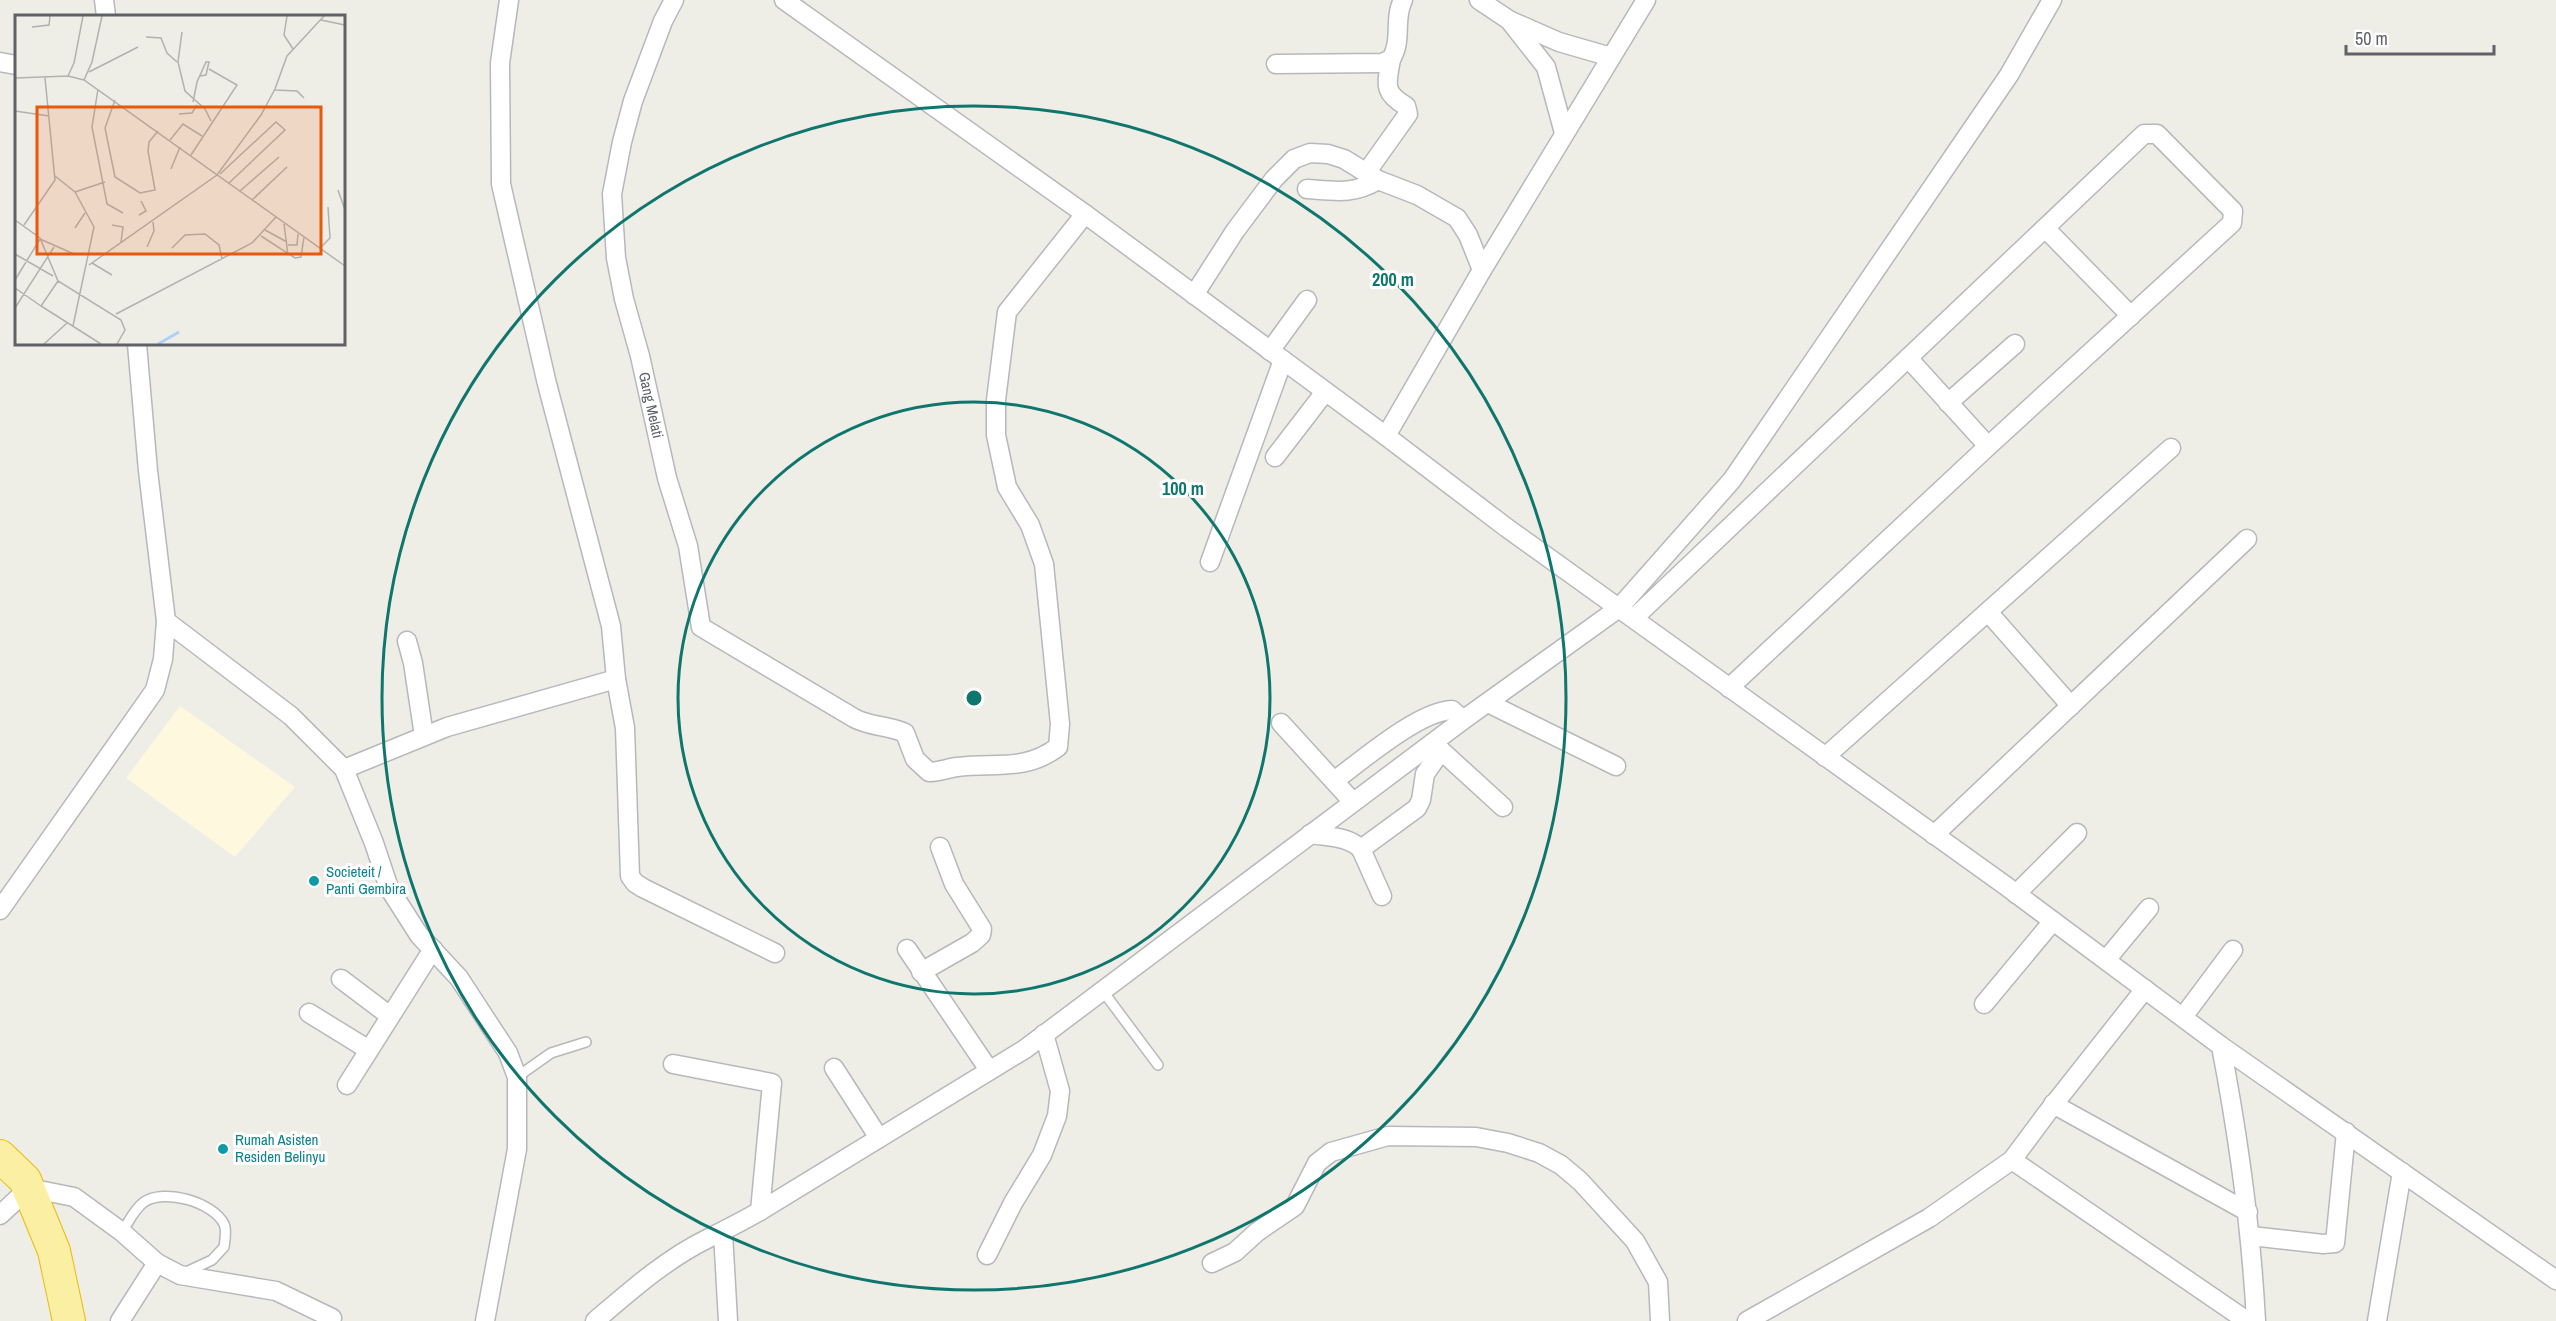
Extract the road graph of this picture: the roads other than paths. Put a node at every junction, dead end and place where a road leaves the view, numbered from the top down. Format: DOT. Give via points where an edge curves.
graph roads {
  1 [pos="104,0"];
  2 [pos="509,0"];
  3 [pos="674,0"];
  4 [pos="784,0"];
  5 [pos="1403,0"];
  6 [pos="1479,0"];
  7 [pos="1646,0"];
  8 [pos="2052,0"];
  9 [pos="106,15"];
  10 [pos="1509,20"];
  11 [pos="1611,57"];
  12 [pos="1391,59"];
  13 [pos="0,62"];
  14 [pos="1276,64"];
  15 [pos="15,65"];
  16 [pos="1564,133"];
  17 [pos="1372,177"];
  18 [pos="1307,189"];
  19 [pos="1085,214"];
  20 [pos="2045,228"];
  21 [pos="1482,270"];
  22 [pos="1194,295"];
  23 [pos="1307,300"];
  24 [pos="2131,316"];
  25 [pos="2015,344"];
  26 [pos="137,345"];
  27 [pos="1277,356"];
  28 [pos="1908,358"];
  29 [pos="1325,392"];
  30 [pos="1948,403"];
  31 [pos="1386,436"];
  32 [pos="1988,446"];
  33 [pos="2171,448"];
  34 [pos="1275,457"];
  35 [pos="2247,539"];
  36 [pos="1210,562"];
  37 [pos="1988,612"];
  38 [pos="1626,613"];
  39 [pos="166,621"];
  40 [pos="407,641"];
  41 [pos="616,679"];
  42 [pos="1728,688"];
  43 [pos="1488,703"];
  44 [pos="2071,706"];
  45 [pos="1462,720"];
  46 [pos="1281,723"];
  47 [pos="424,736"];
  48 [pos="1436,747"];
  49 [pos="1825,757"];
  50 [pos="1616,766"];
  51 [pos="344,769"];
  52 [pos="1334,781"];
  53 [pos="1353,802"];
  54 [pos="1503,807"];
  55 [pos="2077,833"];
  56 [pos="1310,834"];
  57 [pos="1934,835"];
  58 [pos="940,847"];
  59 [pos="1361,849"];
  60 [pos="2016,894"];
  61 [pos="1382,896"];
  62 [pos="2149,908"];
  63 [pos="0,910"];
  64 [pos="2053,921"];
  65 [pos="433,949"];
  66 [pos="907,949"];
  67 [pos="2233,950"];
  68 [pos="775,952"];
  69 [pos="2106,960"];
  70 [pos="921,972"];
  71 [pos="341,979"];
  72 [pos="2145,988"];
  73 [pos="1102,990"];
  74 [pos="1984,1004"];
  75 [pos="309,1013"];
  76 [pos="390,1016"];
  77 [pos="2183,1017"];
  78 [pos="1044,1034"];
  79 [pos="586,1042"];
  80 [pos="2221,1046"];
  81 [pos="369,1050"];
  82 [pos="673,1064"];
  83 [pos="1158,1065"];
  84 [pos="834,1068"];
  85 [pos="989,1070"];
  86 [pos="517,1077"];
  87 [pos="347,1084"];
  88 [pos="2054,1104"];
  89 [pos="2346,1132"];
  90 [pos="879,1138"];
  91 [pos="0,1156"];
  92 [pos="2012,1160"];
  93 [pos="2400,1171"];
  94 [pos="29,1188"];
  95 [pos="760,1211"];
  96 [pos="2248,1212"];
  97 [pos="0,1215"];
  98 [pos="122,1232"];
  99 [pos="715,1236"];
  100 [pos="2251,1236"];
  101 [pos="987,1255"];
  102 [pos="156,1263"];
  103 [pos="1212,1263"];
  104 [pos="2552,1270"];
  105 [pos="180,1275"];
  106 [pos="332,1318"];
  107 [pos="69,1321"];
  108 [pos="120,1321"];
  109 [pos="485,1321"];
  110 [pos="595,1321"];
  111 [pos="728,1321"];
  112 [pos="1660,1321"];
  113 [pos="1747,1321"];
  114 [pos="2247,1321"];
  115 [pos="2256,1321"];
  116 [pos="2377,1321"];
  1 -- 9 [label="street"];
  2 -- 41 [label="street" via="500,63 501,184 547,384 611,626"];
  3 -- 19 [label="street, Gang Melati" via="633,101 612,194 616,258 624,299 667,478 688,546 701,627 871,725 905,733 915,759 929,772 1019,765 1044,757 1058,747 1060,724 1044,564 1030,525 1007,486 996,435 996,400 1007,312"];
  4 -- 19 [label="street"];
  5 -- 12 [label="street" via="1397,14 1399,41"];
  6 -- 10 [label="street"];
  7 -- 11 [label="street"];
  8 -- 38 [label="street" via="2009,75 1732,480"];
  10 -- 11 [label="street" via="1559,42"];
  10 -- 16 [label="street" via="1546,67"];
  11 -- 16 [label="street"];
  12 -- 14 [label="street" via="1382,63"];
  12 -- 17 [label="street" via="1388,91 1406,106 1408,114"];
  13 -- 15 [label="street"];
  16 -- 21 [label="street"];
  17 -- 18 [label="street" via="1362,189"];
  17 -- 21 [label="street" via="1417,195 1457,218"];
  17 -- 22 [label="street" via="1328,154 1310,153 1294,159 1263,192"];
  19 -- 22 [label="street"];
  20 -- 24 [label="street"];
  20 -- 24 [label="street" via="2144,134 2150,133 2157,134 2233,211 2232,223"];
  20 -- 28 [label="street"];
  21 -- 31 [label="street"];
  22 -- 27 [label="street"];
  23 -- 27 [label="street"];
  24 -- 32 [label="street"];
  25 -- 30 [label="street"];
  26 -- 39 [label="street"];
  27 -- 29 [label="street"];
  27 -- 36 [label="street"];
  28 -- 30 [label="street"];
  28 -- 38 [label="street"];
  29 -- 31 [label="street"];
  29 -- 34 [label="street"];
  30 -- 32 [label="street"];
  31 -- 38 [label="street"];
  32 -- 42 [label="street"];
  33 -- 37 [label="street"];
  35 -- 44 [label="street"];
  37 -- 44 [label="street"];
  37 -- 49 [label="street"];
  38 -- 42 [label="street"];
  38 -- 43 [label="street"];
  39 -- 51 [label="street" via="291,716"];
  39 -- 63 [label="street" via="163,659 155,690"];
  40 -- 47 [label="street"];
  41 -- 47 [label="street"];
  41 -- 68 [label="street" via="625,728 630,876 643,888"];
  42 -- 49 [label="street"];
  43 -- 45 [label="street"];
  43 -- 50 [label="street"];
  44 -- 57 [label="street"];
  45 -- 48 [label="street"];
  45 -- 52 [label="street" via="1452,710 1434,713"];
  46 -- 52 [label="street"];
  47 -- 51 [label="street"];
  48 -- 53 [label="street"];
  48 -- 54 [label="street"];
  48 -- 59 [label="street" via="1417,808"];
  49 -- 57 [label="street"];
  51 -- 65 [label="street" via="388,888"];
  52 -- 53 [label="street"];
  53 -- 56 [label="street"];
  55 -- 60 [label="street"];
  56 -- 59 [label="street" via="1350,840"];
  56 -- 73 [label="street"];
  57 -- 60 [label="street"];
  58 -- 70 [label="street" via="954,884 982,929 972,943"];
  59 -- 61 [label="street"];
  60 -- 64 [label="street"];
  62 -- 69 [label="street"];
  64 -- 69 [label="street"];
  64 -- 74 [label="street"];
  65 -- 76 [label="street"];
  65 -- 86 [label="street" via="459,978 493,1029"];
  66 -- 70 [label="street"];
  67 -- 77 [label="street"];
  69 -- 72 [label="street"];
  70 -- 85 [label="street"];
  71 -- 76 [label="street"];
  72 -- 77 [label="street"];
  72 -- 88 [label="street"];
  73 -- 78 [label="street"];
  73 -- 83 [label="lane"];
  75 -- 81 [label="street"];
  76 -- 81 [label="street"];
  77 -- 80 [label="street"];
  78 -- 85 [label="street"];
  78 -- 101 [label="street" via="1060,1091 1057,1116 1042,1155"];
  79 -- 86 [label="lane" via="551,1053"];
  80 -- 89 [label="street"];
  80 -- 96 [label="street"];
  81 -- 87 [label="street"];
  82 -- 95 [label="street" via="772,1083"];
  84 -- 90 [label="street"];
  85 -- 90 [label="street"];
  86 -- 109 [label="street" via="517,1149"];
  88 -- 92 [label="street"];
  88 -- 96 [label="street"];
  89 -- 93 [label="street"];
  89 -- 100 [label="street" via="2335,1243"];
  90 -- 95 [label="street"];
  91 -- 94 [label="highway"];
  92 -- 113 [label="street" via="1929,1218"];
  92 -- 114 [label="street"];
  93 -- 104 [label="street"];
  93 -- 116 [label="street"];
  94 -- 97 [label="street"];
  94 -- 98 [label="street" via="74,1197"];
  94 -- 107 [label="highway" via="54,1251"];
  95 -- 99 [label="street"];
  96 -- 100 [label="street"];
  98 -- 102 [label="street"];
  98 -- 105 [label="lane" via="144,1202 155,1198 189,1199 212,1210 224,1224 224,1247 212,1260"];
  99 -- 110 [label="street" via="659,1270"];
  99 -- 111 [label="street"];
  100 -- 115 [label="street"];
  102 -- 105 [label="street"];
  102 -- 108 [label="street"];
  103 -- 112 [label="street" via="1235,1252 1296,1206 1317,1163 1331,1152 1388,1136 1476,1137 1539,1153 1562,1165 1580,1181 1635,1241 1658,1282"];
  105 -- 106 [label="street" via="276,1291"];
}
